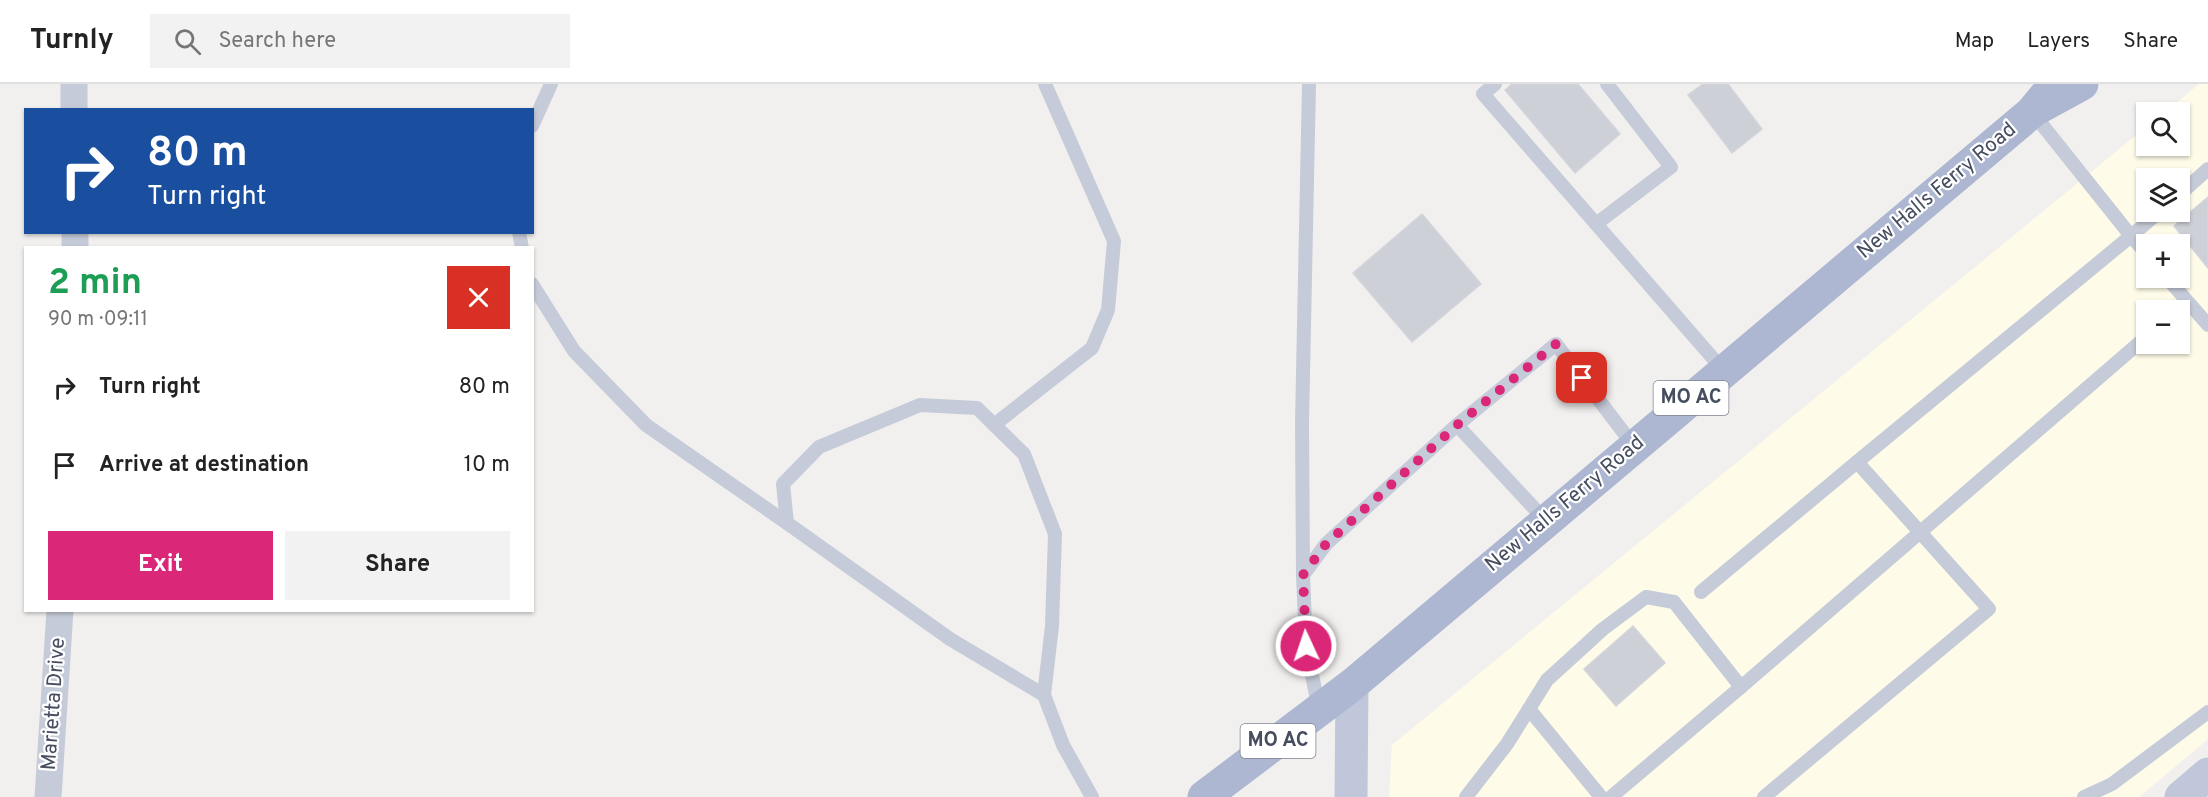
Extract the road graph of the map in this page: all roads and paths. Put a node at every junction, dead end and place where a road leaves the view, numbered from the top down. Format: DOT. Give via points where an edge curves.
graph roads {
  1 [pos="74,84"];
  2 [pos="551,84"];
  3 [pos="1045,84"];
  4 [pos="1309,84"];
  5 [pos="1495,84"];
  6 [pos="1607,84"];
  7 [pos="2055,84"];
  8 [pos="2082,84"];
  9 [pos="74,108"];
  10 [pos="2032,112"];
  11 [pos="534,122"];
  12 [pos="2208,169"];
  13 [pos="2190,185"];
  14 [pos="2147,222"];
  15 [pos="1596,224"];
  16 [pos="2131,236"];
  17 [pos="2136,242"];
  18 [pos="534,287"];
  19 [pos="2190,311"];
  20 [pos="2208,325"];
  21 [pos="2136,346"];
  22 [pos="1724,371"];
  23 [pos="994,424"];
  24 [pos="1457,425"];
  25 [pos="1634,446"];
  26 [pos="1857,462"];
  27 [pos="1546,521"];
  28 [pos="788,523"];
  29 [pos="1921,531"];
  30 [pos="1303,575"];
  31 [pos="1701,592"];
  32 [pos="60,612"];
  33 [pos="1352,685"];
  34 [pos="1742,687"];
  35 [pos="1044,695"];
  36 [pos="1319,709"];
  37 [pos="1529,709"];
  38 [pos="2208,712"];
  39 [pos="2208,774"];
  40 [pos="48,797"];
  41 [pos="1092,797"];
  42 [pos="1204,797"];
  43 [pos="1351,797"];
  44 [pos="1466,797"];
  45 [pos="1601,797"];
  46 [pos="1611,797"];
  47 [pos="1764,797"];
  48 [pos="2085,797"];
  49 [pos="2181,797"];
  1 -- 9 [label="street"];
  2 -- 11 [label="lane"];
  3 -- 23 [label="lane" via="1114,241 1108,310 1092,348"];
  4 -- 30 [label="lane"];
  5 -- 15 [label="lane" via="1483,94"];
  6 -- 15 [label="lane" via="1671,167"];
  7 -- 10 [label="main road, New Halls Ferry Road / MO AC"];
  8 -- 10 [label="main road, New Halls Ferry Road / MO AC"];
  10 -- 16 [label="lane"];
  10 -- 22 [label="main road, New Halls Ferry Road / MO AC"];
  12 -- 13 [label="lane"];
  14 -- 16 [label="lane"];
  15 -- 22 [label="lane"];
  16 -- 17 [label="lane"];
  16 -- 26 [label="lane"];
  18 -- 28 [label="lane" via="574,351 646,425"];
  19 -- 20 [label="lane"];
  21 -- 29 [label="lane"];
  22 -- 25 [label="main road, New Halls Ferry Road / MO AC"];
  23 -- 28 [label="lane" via="977,408 920,405 819,447 783,484"];
  23 -- 35 [label="lane" via="1024,454 1055,534 1052,626"];
  24 -- 25 [label="lane" via="1556,344"];
  24 -- 27 [label="lane"];
  24 -- 30 [label="lane" via="1326,544"];
  25 -- 27 [label="main road, New Halls Ferry Road / MO AC"];
  26 -- 29 [label="lane"];
  26 -- 31 [label="lane"];
  27 -- 33 [label="main road, New Halls Ferry Road / MO AC"];
  28 -- 35 [label="lane" via="950,639"];
  29 -- 34 [label="lane"];
  29 -- 47 [label="lane" via="1989,609"];
  30 -- 36 [label="lane" via="1306,646"];
  32 -- 40 [label="street, Marietta Drive"];
  33 -- 36 [label="main road, New Halls Ferry Road / MO AC"];
  33 -- 43 [label="street"];
  34 -- 37 [label="lane" via="1674,602 1646,597 1603,629 1547,680"];
  34 -- 46 [label="lane"];
  35 -- 41 [label="lane" via="1063,746"];
  36 -- 42 [label="main road, New Halls Ferry Road / MO AC"];
  37 -- 44 [label="lane" via="1508,744"];
  37 -- 45 [label="lane"];
  38 -- 48 [label="lane" via="2112,784"];
  39 -- 49 [label="street"];
}
